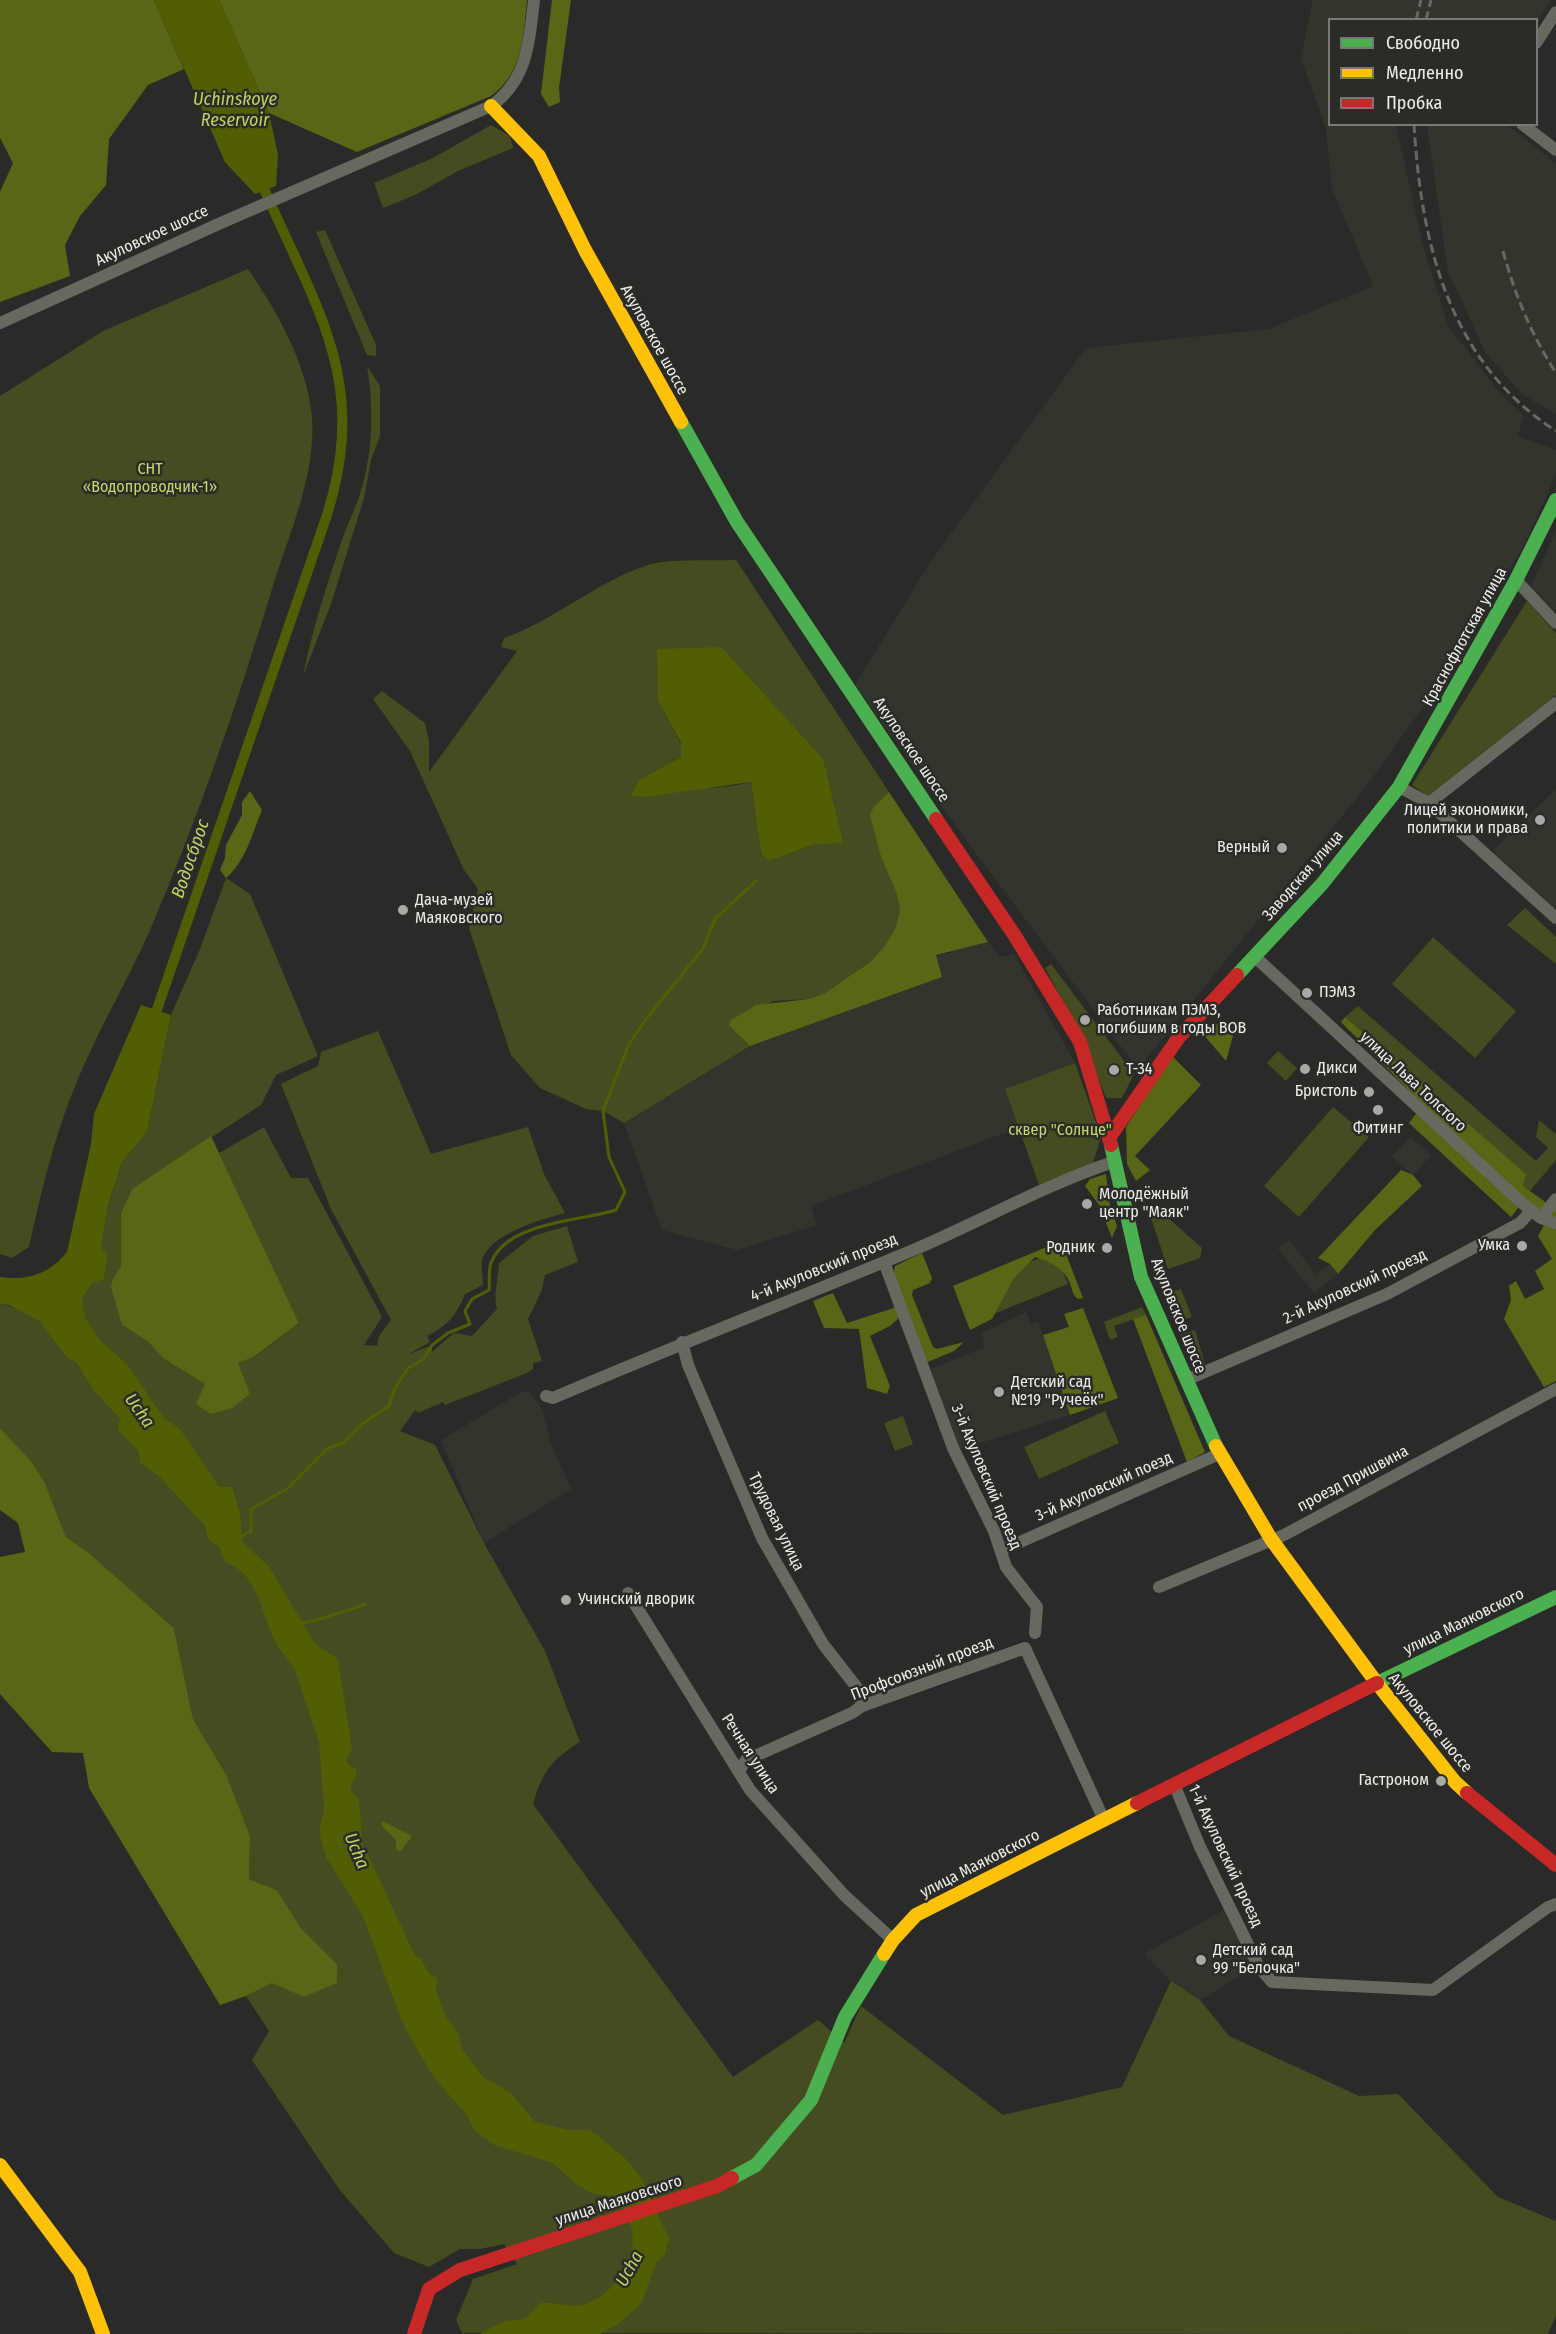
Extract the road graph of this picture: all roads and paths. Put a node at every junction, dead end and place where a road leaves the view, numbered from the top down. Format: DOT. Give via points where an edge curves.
graph roads {
  1 [pos="534,0"];
  2 [pos="1556,12"];
  3 [pos="1538,40"];
  4 [pos="491,106"];
  5 [pos="1525,126"];
  6 [pos="1556,150"];
  7 [pos="0,323"];
  8 [pos="1556,500"];
  9 [pos="1516,580"];
  10 [pos="1556,623"];
  11 [pos="1556,703"];
  12 [pos="1399,787"];
  13 [pos="1429,803"];
  14 [pos="1556,918"];
  15 [pos="1254,956"];
  16 [pos="1109,1138"];
  17 [pos="1113,1162"];
  18 [pos="1556,1199"];
  19 [pos="1536,1214"];
  20 [pos="1556,1223"];
  21 [pos="884,1262"];
  22 [pos="682,1342"];
  23 [pos="1186,1380"];
  24 [pos="1556,1389"];
  25 [pos="546,1396"];
  26 [pos="1219,1454"];
  27 [pos="1271,1539"];
  28 [pos="1002,1550"];
  29 [pos="1159,1587"];
  30 [pos="628,1593"];
  31 [pos="1556,1597"];
  32 [pos="1035,1633"];
  33 [pos="1376,1682"];
  34 [pos="862,1706"];
  35 [pos="740,1772"];
  36 [pos="1174,1784"];
  37 [pos="1104,1820"];
  38 [pos="1556,1865"];
  39 [pos="1556,1904"];
  40 [pos="893,1940"];
  41 [pos="0,2165"];
  42 [pos="103,2334"];
  43 [pos="414,2334"];
  1 -- 4 [label="street" via="524,66 512,88"];
  2 -- 3 [label="street"];
  4 -- 7 [label="street, Акуловское шоссе"];
  4 -- 16 [label="street, Акуловское шоссе" via="539,156 585,250 737,522 1015,936 1080,1042"];
  5 -- 6 [label="street"];
  8 -- 9 [label="street, Краснофлотская улица"];
  9 -- 10 [label="street"];
  9 -- 12 [label="street, Краснофлотская улица"];
  11 -- 13 [label="street"];
  12 -- 13 [label="street"];
  12 -- 15 [label="street, Заводская улица" via="1322,884"];
  13 -- 14 [label="street"];
  15 -- 16 [label="street, Заводская улица" via="1179,1037"];
  15 -- 19 [label="street, улица Льва Толстого"];
  16 -- 17 [label="street, Акуловское шоссе"];
  17 -- 21 [label="street, 4-й Акуловский проезд"];
  17 -- 23 [label="street, Акуловское шоссе" via="1141,1277"];
  18 -- 19 [label="street, 2-й Акуловский проезд"];
  19 -- 20 [label="street, улица Льва Толстого"];
  19 -- 23 [label="street, 2-й Акуловский проезд" via="1387,1294"];
  21 -- 22 [label="street, 4-й Акуловский проезд"];
  21 -- 28 [label="street, 3-й Акуловский проезд" via="953,1448"];
  22 -- 25 [label="street, 4-й Акуловский проезд" via="553,1398"];
  22 -- 34 [label="street, Трудовая улица" via="687,1365 762,1538 823,1644 858,1689"];
  23 -- 26 [label="street, Акуловское шоссе"];
  24 -- 27 [label="street, проезд Пришвина"];
  26 -- 27 [label="street, Акуловское шоссе"];
  26 -- 28 [label="street, 3-й Акуловский поезд"];
  27 -- 29 [label="street, проезд Пришвина"];
  27 -- 33 [label="street, Акуловское шоссе"];
  28 -- 32 [label="street, 3-й Акуловский проезд" via="1006,1567 1037,1607"];
  30 -- 35 [label="street, Речная улица"];
  31 -- 33 [label="street, улица Маяковского"];
  33 -- 36 [label="street, улица Маяковского"];
  33 -- 38 [label="street, Акуловское шоссе" via="1455,1782 1485,1811"];
  34 -- 35 [label="street, Профсоюзный проезд" via="746,1760"];
  34 -- 37 [label="street, Профсоюзный проезд" via="1025,1648"];
  35 -- 40 [label="street, Речная улица" via="750,1790 795,1842"];
  36 -- 37 [label="street, улица Маяковского"];
  36 -- 39 [label="street, 1-й Акуловский проезд" via="1204,1857 1259,1967 1272,1982 1433,1990"];
  37 -- 40 [label="street, улица Маяковского" via="916,1915"];
  40 -- 43 [label="street, улица Маяковского" via="845,2017 811,2100 756,2165 717,2186 460,2270 429,2289"];
  41 -- 42 [label="street" via="80,2272"];
}
